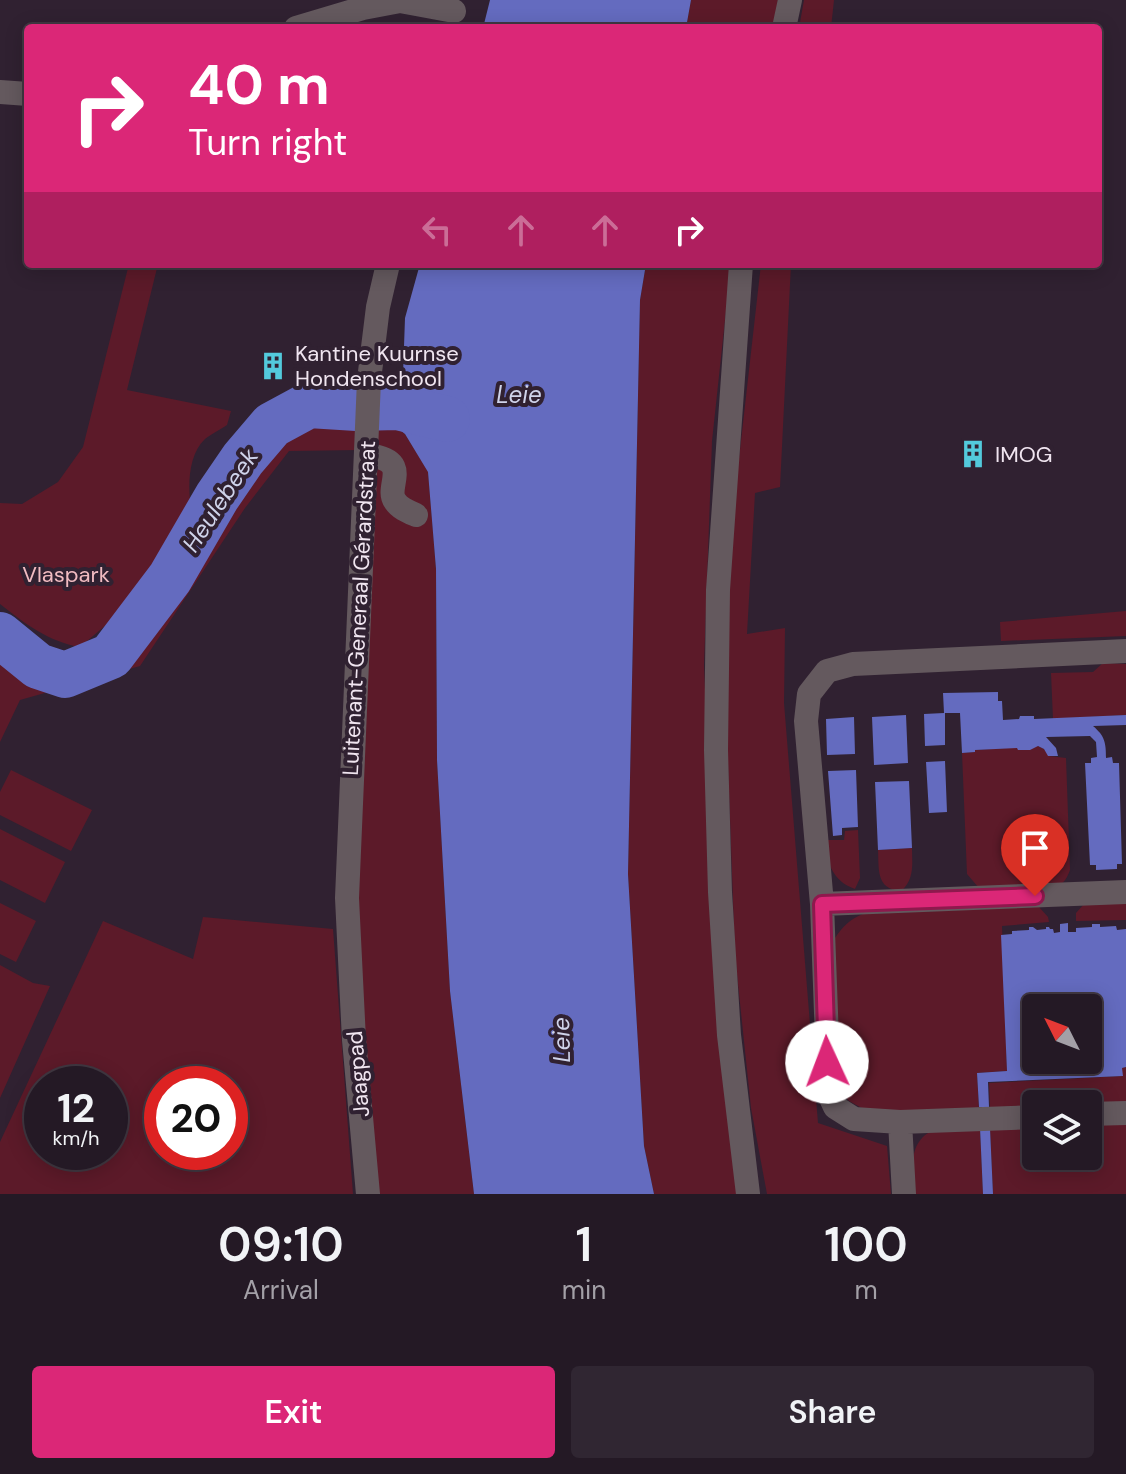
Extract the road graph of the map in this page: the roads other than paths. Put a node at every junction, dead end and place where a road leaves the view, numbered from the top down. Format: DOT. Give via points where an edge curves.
graph roads {
  1 [pos="790,0"];
  2 [pos="454,13"];
  3 [pos="309,24"];
  4 [pos="785,24"];
  5 [pos="0,92"];
  6 [pos="24,94"];
  7 [pos="387,268"];
  8 [pos="741,268"];
  9 [pos="371,449"];
  10 [pos="416,515"];
  11 [pos="1126,651"];
  12 [pos="1126,892"];
  13 [pos="822,904"];
  14 [pos="349,953"];
  15 [pos="1126,1113"];
  16 [pos="1102,1114"];
  17 [pos="1022,1118"];
  18 [pos="900,1122"];
  19 [pos="368,1194"];
  20 [pos="748,1194"];
  21 [pos="904,1194"];
  1 -- 4 [label="street"];
  2 -- 3 [label="street" via="400,1"];
  5 -- 6 [label="street"];
  7 -- 9 [label="street, Luitenant-Generaal Gérardstraat" via="369,380"];
  8 -- 20 [label="street" via="718,590 716,750 729,1035"];
  9 -- 10 [label="street" via="394,470 394,501"];
  9 -- 14 [label="street, Luitenant-Generaal Gérardstraat" via="347,898"];
  11 -- 13 [label="street" via="853,664 827,671 809,694 806,721"];
  12 -- 13 [label="street"];
  13 -- 18 [label="street" via="829,1094 835,1107 854,1119"];
  14 -- 19 [label="street, Jaagpad"];
  15 -- 16 [label="street"];
  17 -- 18 [label="street"];
  18 -- 21 [label="street"];
}
